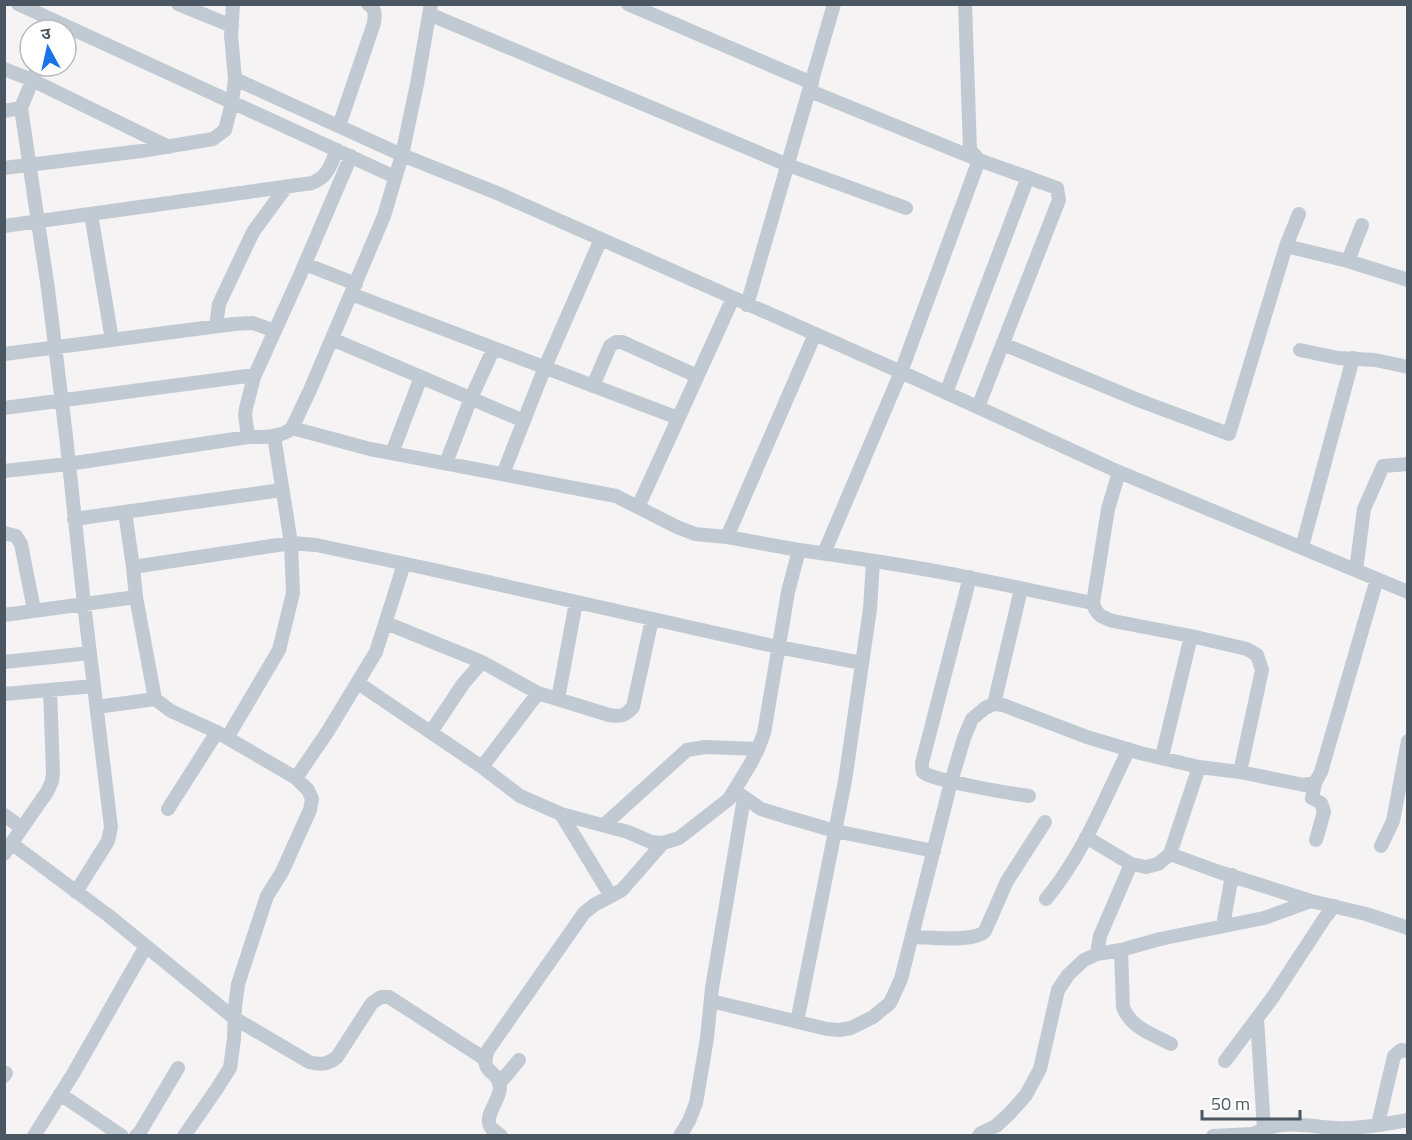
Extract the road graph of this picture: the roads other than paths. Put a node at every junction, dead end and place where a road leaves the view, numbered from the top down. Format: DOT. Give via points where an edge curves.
graph roads {
  1 [pos="18,4"];
  2 [pos="178,4"];
  3 [pos="233,4"];
  4 [pos="628,4"];
  5 [pos="834,4"];
  6 [pos="966,4"];
  7 [pos="371,6"];
  8 [pos="430,9"];
  9 [pos="40,18"];
  10 [pos="232,26"];
  11 [pos="78,37"];
  12 [pos="4,69"];
  13 [pos="33,78"];
  14 [pos="235,79"];
  15 [pos="32,81"];
  16 [pos="811,87"];
  17 [pos="232,103"];
  18 [pos="21,108"];
  19 [pos="4,111"];
  20 [pos="339,126"];
  21 [pos="169,147"];
  22 [pos="344,153"];
  23 [pos="402,154"];
  24 [pos="979,160"];
  25 [pos="29,164"];
  26 [pos="788,165"];
  27 [pos="4,168"];
  28 [pos="395,177"];
  29 [pos="1028,177"];
  30 [pos="286,187"];
  31 [pos="906,208"];
  32 [pos="91,214"];
  33 [pos="1299,214"];
  34 [pos="38,221"];
  35 [pos="1362,225"];
  36 [pos="4,226"];
  37 [pos="601,239"];
  38 [pos="1286,246"];
  39 [pos="1348,261"];
  40 [pos="305,264"];
  41 [pos="1407,280"];
  42 [pos="353,289"];
  43 [pos="733,298"];
  44 [pos="747,305"];
  45 [pos="216,326"];
  46 [pos="275,330"];
  47 [pos="815,334"];
  48 [pos="332,339"];
  49 [pos="112,340"];
  50 [pos="1003,344"];
  51 [pos="55,348"];
  52 [pos="494,348"];
  53 [pos="1300,350"];
  54 [pos="4,354"];
  55 [pos="1353,358"];
  56 [pos="1407,367"];
  57 [pos="545,368"];
  58 [pos="901,372"];
  59 [pos="698,376"];
  60 [pos="254,377"];
  61 [pos="421,377"];
  62 [pos="593,386"];
  63 [pos="946,393"];
  64 [pos="471,398"];
  65 [pos="61,400"];
  66 [pos="978,407"];
  67 [pos="4,408"];
  68 [pos="678,418"];
  69 [pos="524,421"];
  70 [pos="292,428"];
  71 [pos="274,436"];
  72 [pos="248,437"];
  73 [pos="392,453"];
  74 [pos="68,464"];
  75 [pos="446,464"];
  76 [pos="1407,464"];
  77 [pos="4,471"];
  78 [pos="1119,472"];
  79 [pos="503,474"];
  80 [pos="282,490"];
  81 [pos="638,507"];
  82 [pos="125,512"];
  83 [pos="74,519"];
  84 [pos="4,533"];
  85 [pos="727,537"];
  86 [pos="291,543"];
  87 [pos="1302,547"];
  88 [pos="799,550"];
  89 [pos="824,553"];
  90 [pos="873,561"];
  91 [pos="404,564"];
  92 [pos="133,567"];
  93 [pos="1356,570"];
  94 [pos="970,577"];
  95 [pos="1377,579"];
  96 [pos="1020,589"];
  97 [pos="1407,592"];
  98 [pos="136,597"];
  99 [pos="576,602"];
  100 [pos="1093,603"];
  101 [pos="84,604"];
  102 [pos="34,610"];
  103 [pos="4,615"];
  104 [pos="652,619"];
  105 [pos="386,623"];
  106 [pos="1191,636"];
  107 [pos="778,647"];
  108 [pos="90,653"];
  109 [pos="4,662"];
  110 [pos="482,662"];
  111 [pos="862,663"];
  112 [pos="358,683"];
  113 [pos="94,686"];
  114 [pos="50,690"];
  115 [pos="538,693"];
  116 [pos="4,694"];
  117 [pos="155,699"];
  118 [pos="558,699"];
  119 [pos="994,704"];
  120 [pos="97,707"];
  121 [pos="431,732"];
  122 [pos="222,735"];
  123 [pos="1407,741"];
  124 [pos="758,749"];
  125 [pos="1129,749"];
  126 [pos="1162,757"];
  127 [pos="482,767"];
  128 [pos="1199,767"];
  129 [pos="1240,772"];
  130 [pos="296,778"];
  131 [pos="951,782"];
  132 [pos="1315,783"];
  133 [pos="739,794"];
  134 [pos="1029,796"];
  135 [pos="168,809"];
  136 [pos="561,814"];
  137 [pos="4,815"];
  138 [pos="1045,822"];
  139 [pos="604,825"];
  140 [pos="22,828"];
  141 [pos="836,831"];
  142 [pos="1086,837"];
  143 [pos="1316,840"];
  144 [pos="663,843"];
  145 [pos="1381,846"];
  146 [pos="8,849"];
  147 [pos="934,850"];
  148 [pos="1170,854"];
  149 [pos="1131,864"];
  150 [pos="1232,875"];
  151 [pos="76,892"];
  152 [pos="611,896"];
  153 [pos="1046,899"];
  154 [pos="1311,901"];
  155 [pos="1334,906"];
  156 [pos="1223,926"];
  157 [pos="1407,928"];
  158 [pos="912,937"];
  159 [pos="146,946"];
  160 [pos="1121,950"];
  161 [pos="1097,954"];
  162 [pos="711,1001"];
  163 [pos="234,1018"];
  164 [pos="1257,1018"];
  165 [pos="797,1022"];
  166 [pos="1171,1044"];
  167 [pos="1407,1051"];
  168 [pos="485,1059"];
  169 [pos="519,1060"];
  170 [pos="1225,1060"];
  171 [pos="178,1068"];
  172 [pos="499,1084"];
  173 [pos="60,1094"];
  174 [pos="1407,1120"];
  175 [pos="1378,1124"];
  176 [pos="1255,1133"];
  177 [pos="117,1134"];
  178 [pos="34,1136"];
  179 [pos="136,1136"];
  180 [pos="184,1136"];
  181 [pos="501,1136"];
  182 [pos="680,1136"];
  183 [pos="978,1136"];
  184 [pos="1213,1136"];
  1 -- 9 [label="street"];
  2 -- 10 [label="street"];
  3 -- 10 [label="street"];
  4 -- 16 [label="street"];
  5 -- 16 [label="street"];
  6 -- 24 [label="street" via="970,150"];
  7 -- 20 [label="street" via="375,24"];
  8 -- 23 [label="street"];
  8 -- 26 [label="street"];
  10 -- 14 [label="street"];
  11 -- 17 [label="street"];
  12 -- 15 [label="street"];
  13 -- 15 [label="street"];
  14 -- 17 [label="street"];
  14 -- 20 [label="street"];
  15 -- 18 [label="street"];
  15 -- 21 [label="street"];
  16 -- 24 [label="street"];
  16 -- 26 [label="street"];
  17 -- 21 [label="street" via="225,130 213,139"];
  17 -- 22 [label="street"];
  18 -- 19 [label="street"];
  18 -- 25 [label="street"];
  20 -- 23 [label="street"];
  21 -- 25 [label="street"];
  22 -- 28 [label="street"];
  22 -- 30 [label="street" via="321,180"];
  22 -- 40 [label="street"];
  23 -- 28 [label="street"];
  23 -- 37 [label="street"];
  24 -- 29 [label="street"];
  24 -- 58 [label="street"];
  25 -- 27 [label="street"];
  25 -- 34 [label="street"];
  26 -- 31 [label="street"];
  26 -- 44 [label="street"];
  28 -- 42 [label="street" via="384,216"];
  29 -- 50 [label="street" via="1057,188 1059,200"];
  29 -- 63 [label="street"];
  30 -- 32 [label="street"];
  30 -- 45 [label="street" via="253,232 219,304"];
  32 -- 34 [label="street"];
  32 -- 49 [label="street"];
  33 -- 38 [label="street"];
  34 -- 36 [label="street"];
  34 -- 51 [label="street"];
  35 -- 39 [label="street"];
  37 -- 43 [label="street"];
  37 -- 57 [label="street"];
  38 -- 39 [label="street"];
  38 -- 50 [label="street" via="1229,434"];
  39 -- 41 [label="street"];
  40 -- 42 [label="street"];
  40 -- 46 [label="street"];
  42 -- 48 [label="street"];
  42 -- 52 [label="street"];
  43 -- 44 [label="street"];
  43 -- 59 [label="street"];
  44 -- 47 [label="street"];
  45 -- 46 [label="street" via="254,323"];
  45 -- 49 [label="street"];
  46 -- 60 [label="street"];
  47 -- 58 [label="street"];
  47 -- 85 [label="street"];
  48 -- 61 [label="street"];
  48 -- 70 [label="street"];
  49 -- 51 [label="street"];
  50 -- 66 [label="street"];
  51 -- 54 [label="street"];
  51 -- 65 [label="street"];
  52 -- 57 [label="street"];
  52 -- 64 [label="street"];
  53 -- 55 [label="street"];
  55 -- 56 [label="street"];
  55 -- 87 [label="street"];
  57 -- 62 [label="street"];
  57 -- 69 [label="street"];
  58 -- 63 [label="street"];
  58 -- 89 [label="street"];
  59 -- 62 [label="street" via="616,342 610,346"];
  59 -- 68 [label="street"];
  60 -- 65 [label="street"];
  60 -- 72 [label="street" via="245,415"];
  61 -- 64 [label="street"];
  61 -- 73 [label="street"];
  62 -- 68 [label="street"];
  63 -- 66 [label="street"];
  64 -- 69 [label="street"];
  64 -- 75 [label="street"];
  65 -- 67 [label="street"];
  65 -- 74 [label="street"];
  66 -- 78 [label="street"];
  68 -- 81 [label="street"];
  69 -- 79 [label="street"];
  70 -- 71 [label="street"];
  70 -- 73 [label="street"];
  71 -- 72 [label="street"];
  71 -- 80 [label="street"];
  72 -- 74 [label="street"];
  73 -- 75 [label="street"];
  74 -- 77 [label="street"];
  74 -- 83 [label="street"];
  75 -- 79 [label="street"];
  76 -- 93 [label="street" via="1383,466 1365,509"];
  78 -- 87 [label="street"];
  78 -- 100 [label="street" via="1108,509"];
  79 -- 81 [label="street" via="616,496"];
  80 -- 82 [label="street"];
  80 -- 86 [label="street"];
  81 -- 85 [label="street" via="695,534"];
  82 -- 83 [label="street"];
  82 -- 92 [label="street"];
  83 -- 101 [label="street"];
  84 -- 102 [label="street" via="16,536 21,544"];
  85 -- 88 [label="street"];
  86 -- 91 [label="street"];
  86 -- 92 [label="street"];
  86 -- 122 [label="street" via="293,593 279,650"];
  87 -- 93 [label="street"];
  88 -- 89 [label="street"];
  88 -- 107 [label="street"];
  89 -- 90 [label="street"];
  90 -- 94 [label="street"];
  90 -- 111 [label="street"];
  91 -- 99 [label="street"];
  91 -- 105 [label="street"];
  92 -- 98 [label="street"];
  93 -- 95 [label="street"];
  94 -- 96 [label="street"];
  94 -- 131 [label="street" via="922,763 926,775"];
  95 -- 97 [label="street"];
  95 -- 132 [label="street"];
  96 -- 100 [label="street"];
  96 -- 119 [label="street"];
  98 -- 101 [label="street"];
  98 -- 117 [label="street"];
  99 -- 104 [label="street"];
  99 -- 118 [label="street"];
  100 -- 106 [label="street" via="1095,611 1113,621"];
  101 -- 102 [label="street"];
  101 -- 108 [label="street"];
  102 -- 103 [label="street"];
  104 -- 107 [label="street"];
  104 -- 118 [label="street" via="633,707 626,715 609,715"];
  105 -- 110 [label="street"];
  105 -- 112 [label="street" via="376,652"];
  106 -- 126 [label="street"];
  106 -- 129 [label="street" via="1257,655 1262,670"];
  107 -- 111 [label="street"];
  107 -- 124 [label="street"];
  108 -- 109 [label="street"];
  108 -- 113 [label="street"];
  110 -- 115 [label="street"];
  110 -- 121 [label="street"];
  111 -- 141 [label="street"];
  112 -- 121 [label="street"];
  112 -- 130 [label="street"];
  113 -- 114 [label="street"];
  113 -- 120 [label="street"];
  114 -- 116 [label="street"];
  114 -- 140 [label="street" via="52,781"];
  115 -- 118 [label="street"];
  115 -- 127 [label="street"];
  117 -- 120 [label="street"];
  117 -- 122 [label="street"];
  119 -- 125 [label="street"];
  119 -- 131 [label="street" via="972,719"];
  120 -- 151 [label="street" via="111,827 108,841"];
  121 -- 127 [label="street"];
  122 -- 130 [label="street"];
  122 -- 135 [label="street"];
  123 -- 145 [label="street" via="1392,821"];
  124 -- 133 [label="street"];
  124 -- 139 [label="street" via="687,750"];
  125 -- 126 [label="street"];
  125 -- 142 [label="street"];
  126 -- 128 [label="street"];
  127 -- 136 [label="street" via="520,796"];
  128 -- 129 [label="street"];
  128 -- 148 [label="street"];
  129 -- 132 [label="street" via="1304,785"];
  130 -- 163 [label="street" via="312,799 310,810 259,917 238,984"];
  131 -- 134 [label="street"];
  131 -- 147 [label="street"];
  132 -- 143 [label="street" via="1312,798 1321,803 1324,812"];
  133 -- 141 [label="street" via="761,809"];
  133 -- 144 [label="street" via="679,838"];
  133 -- 162 [label="street"];
  136 -- 139 [label="street"];
  136 -- 152 [label="street"];
  137 -- 140 [label="street"];
  138 -- 158 [label="street" via="1006,881 982,934 967,938"];
  139 -- 144 [label="street"];
  140 -- 146 [label="street"];
  141 -- 147 [label="street"];
  141 -- 165 [label="street"];
  142 -- 149 [label="street"];
  142 -- 153 [label="street" via="1062,880"];
  144 -- 152 [label="street" via="622,890"];
  146 -- 151 [label="street"];
  147 -- 158 [label="street"];
  148 -- 149 [label="street" via="1158,864"];
  148 -- 150 [label="street"];
  149 -- 161 [label="street" via="1100,936"];
  150 -- 154 [label="street"];
  150 -- 156 [label="street"];
  151 -- 159 [label="street"];
  152 -- 168 [label="street" via="584,913"];
  154 -- 155 [label="street"];
  154 -- 156 [label="street" via="1264,918"];
  155 -- 157 [label="street"];
  155 -- 164 [label="street"];
  156 -- 160 [label="street"];
  158 -- 165 [label="street" via="890,1003 873,1017 839,1030"];
  159 -- 163 [label="street"];
  159 -- 173 [label="street"];
  160 -- 161 [label="street"];
  160 -- 166 [label="street" via="1126,1016"];
  161 -- 183 [label="street" via="1084,960 1058,990 1040,1069 1026,1095 996,1126"];
  162 -- 165 [label="street"];
  162 -- 182 [label="street" via="696,1103"];
  163 -- 168 [label="street" via="320,1065 337,1058 372,1003 389,997"];
  163 -- 180 [label="street" via="230,1068"];
  164 -- 170 [label="street"];
  164 -- 176 [label="street"];
  167 -- 175 [label="street" via="1401,1050 1394,1056"];
  168 -- 172 [label="street" via="486,1067"];
  169 -- 172 [label="street"];
  171 -- 179 [label="street"];
  172 -- 181 [label="street" via="489,1121"];
  173 -- 177 [label="street"];
  173 -- 178 [label="street"];
  174 -- 175 [label="street"];
  175 -- 176 [label="street" via="1337,1128 1278,1125"];
  176 -- 184 [label="street"];
}
